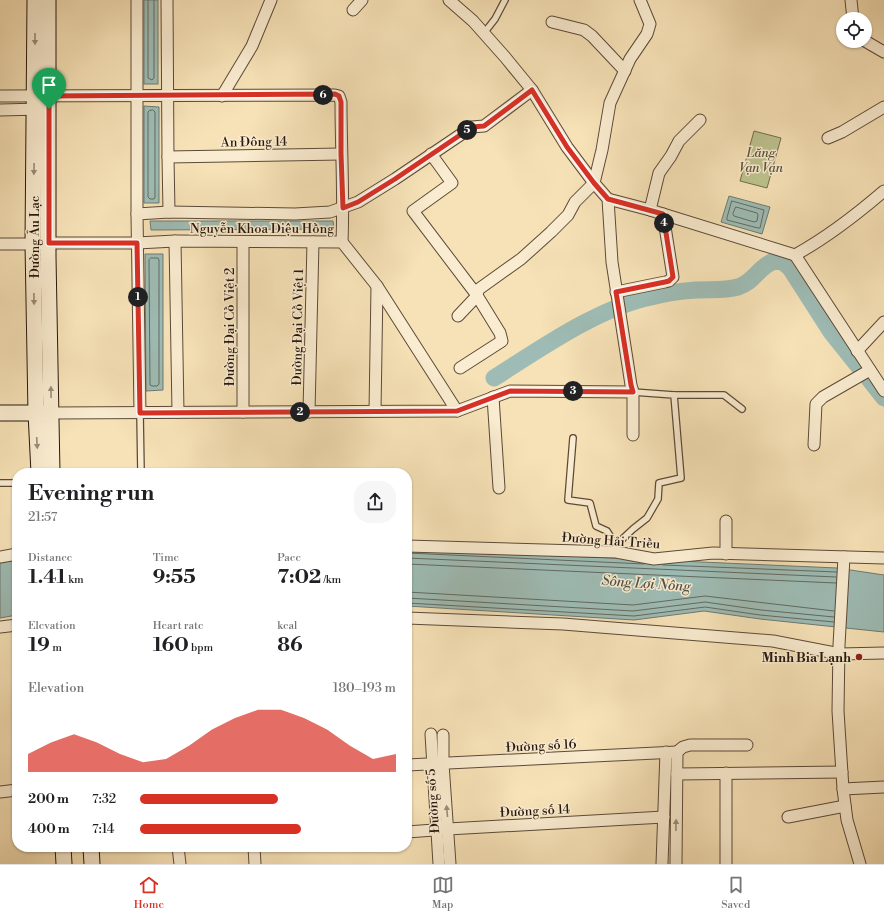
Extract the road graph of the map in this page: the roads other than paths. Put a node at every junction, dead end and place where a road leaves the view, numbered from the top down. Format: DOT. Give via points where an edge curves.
graph roads {
  1 [pos="35,0"];
  2 [pos="48,0"];
  3 [pos="137,0"];
  4 [pos="167,0"];
  5 [pos="271,0"];
  6 [pos="362,0"];
  7 [pos="449,0"];
  8 [pos="505,0"];
  9 [pos="640,0"];
  10 [pos="851,0"];
  11 [pos="353,10"];
  12 [pos="852,12"];
  13 [pos="552,22"];
  14 [pos="484,33"];
  15 [pos="872,45"];
  16 [pos="884,52"];
  17 [pos="625,71"];
  18 [pos="532,90"];
  19 [pos="0,96"];
  20 [pos="137,96"];
  21 [pos="167,96"];
  22 [pos="222,96"];
  23 [pos="42,102"];
  24 [pos="884,107"];
  25 [pos="0,110"];
  26 [pos="700,120"];
  27 [pos="828,138"];
  28 [pos="341,154"];
  29 [pos="431,154"];
  30 [pos="168,157"];
  31 [pos="594,183"];
  32 [pos="884,191"];
  33 [pos="608,199"];
  34 [pos="343,208"];
  35 [pos="650,210"];
  36 [pos="169,212"];
  37 [pos="137,214"];
  38 [pos="663,214"];
  39 [pos="175,241"];
  40 [pos="243,242"];
  41 [pos="313,242"];
  42 [pos="342,242"];
  43 [pos="49,243"];
  44 [pos="137,243"];
  45 [pos="0,244"];
  46 [pos="33,244"];
  47 [pos="795,255"];
  48 [pos="377,286"];
  49 [pos="476,294"];
  50 [pos="617,295"];
  51 [pos="458,316"];
  52 [pos="884,322"];
  53 [pos="857,351"];
  54 [pos="460,368"];
  55 [pos="870,370"];
  56 [pos="884,391"];
  57 [pos="633,392"];
  58 [pos="674,395"];
  59 [pos="493,397"];
  60 [pos="742,409"];
  61 [pos="375,411"];
  62 [pos="457,411"];
  63 [pos="178,412"];
  64 [pos="243,412"];
  65 [pos="310,412"];
  66 [pos="0,413"];
  67 [pos="44,413"];
  68 [pos="140,413"];
  69 [pos="633,435"];
  70 [pos="573,438"];
  71 [pos="814,445"];
  72 [pos="39,468"];
  73 [pos="51,468"];
  74 [pos="141,468"];
  75 [pos="0,483"];
  76 [pos="12,483"];
  77 [pos="499,488"];
  78 [pos="726,521"];
  79 [pos="412,546"];
  80 [pos="616,549"];
  81 [pos="726,554"];
  82 [pos="12,555"];
  83 [pos="0,557"];
  84 [pos="884,558"];
  85 [pos="844,562"];
  86 [pos="412,618"];
  87 [pos="12,626"];
  88 [pos="0,627"];
  89 [pos="840,650"];
  90 [pos="884,653"];
  91 [pos="431,734"];
  92 [pos="443,735"];
  93 [pos="747,745"];
  94 [pos="672,752"];
  95 [pos="438,764"];
  96 [pos="412,765"];
  97 [pos="842,772"];
  98 [pos="726,773"];
  99 [pos="677,774"];
  100 [pos="884,787"];
  101 [pos="843,789"];
  102 [pos="12,791"];
  103 [pos="0,792"];
  104 [pos="845,806"];
  105 [pos="664,817"];
  106 [pos="788,817"];
  107 [pos="448,829"];
  108 [pos="437,830"];
  109 [pos="412,832"];
  110 [pos="63,852"];
  111 [pos="92,852"];
  112 [pos="179,852"];
  113 [pos="254,852"];
  114 [pos="64,864"];
  115 [pos="92,864"];
  116 [pos="180,864"];
  117 [pos="255,864"];
  118 [pos="439,864"];
  119 [pos="450,864"];
  120 [pos="662,864"];
  121 [pos="676,864"];
  122 [pos="726,864"];
  123 [pos="860,864"];
  1 -- 23 [label="street, Đường Âu Lạc, one-way"];
  2 -- 23 [label="street, Đường Âu Lạc"];
  3 -- 20 [label="street"];
  4 -- 21 [label="street"];
  5 -- 22 [label="street" via="252,46"];
  6 -- 11 [label="street"];
  7 -- 14 [label="street"];
  8 -- 14 [label="lane" via="495,20"];
  9 -- 17 [label="street" via="650,24 647,34"];
  10 -- 12 [label="street"];
  13 -- 17 [label="street" via="588,33"];
  14 -- 18 [label="street"];
  15 -- 16 [label="street"];
  17 -- 31 [label="street" via="610,103"];
  18 -- 29 [label="street" via="484,126 472,127"];
  18 -- 31 [label="street" via="567,147"];
  19 -- 23 [label="street"];
  20 -- 21 [label="street"];
  20 -- 23 [label="street"];
  20 -- 37 [label="street"];
  21 -- 22 [label="street"];
  21 -- 30 [label="street"];
  22 -- 28 [label="street" via="335,94 341,102"];
  23 -- 25 [label="street"];
  23 -- 43 [label="street, Đường Âu Lạc"];
  23 -- 46 [label="street, Đường Âu Lạc, one-way"];
  24 -- 27 [label="street"];
  26 -- 35 [label="street" via="679,141 659,173"];
  28 -- 30 [label="street, An Đông 14"];
  28 -- 34 [label="street"];
  29 -- 34 [label="street" via="358,202"];
  29 -- 49 [label="street" via="452,183 413,211"];
  30 -- 36 [label="street"];
  31 -- 33 [label="street"];
  31 -- 49 [label="street" via="575,202 568,215 552,232"];
  32 -- 47 [label="street" via="816,244"];
  33 -- 35 [label="street"];
  33 -- 50 [label="street"];
  34 -- 36 [label="street" via="330,212 295,214"];
  34 -- 42 [label="street"];
  35 -- 38 [label="street"];
  36 -- 37 [label="street"];
  37 -- 44 [label="street"];
  38 -- 47 [label="street"];
  38 -- 50 [label="street" via="673,277 669,281"];
  39 -- 40 [label="street, Nguyễn Khoa Diệu Hồng"];
  39 -- 44 [label="street, Nguyễn Khoa Diệu Hồng"];
  39 -- 63 [label="street"];
  40 -- 41 [label="street, Nguyễn Khoa Diệu Hồng"];
  40 -- 64 [label="street, Đường Đại Cồ Việt 2"];
  41 -- 42 [label="street, Nguyễn Khoa Diệu Hồng"];
  41 -- 65 [label="street, Đường Đại Cồ Việt 1"];
  42 -- 48 [label="street, Nguyễn Khoa Diệu Hồng"];
  43 -- 44 [label="street, Nguyễn Khoa Diệu Hồng"];
  43 -- 46 [label="street, Nguyễn Khoa Diệu Hồng"];
  67 -- 43 [label="street, Đường Âu Lạc, one-way"];
  44 -- 68 [label="street"];
  45 -- 46 [label="street, Nguyễn Khoa Diệu Hồng"];
  46 -- 67 [label="street, Đường Âu Lạc, one-way"];
  47 -- 53 [label="street"];
  48 -- 61 [label="street"];
  48 -- 62 [label="street, Nguyễn Khoa Diệu Hồng"];
  49 -- 51 [label="street"];
  49 -- 54 [label="street" via="500,333 502,341"];
  50 -- 57 [label="street"];
  52 -- 53 [label="street"];
  53 -- 55 [label="street"];
  55 -- 56 [label="street"];
  55 -- 71 [label="street" via="818,401"];
  57 -- 58 [label="lane"];
  57 -- 59 [label="street" via="510,391"];
  57 -- 69 [label="street"];
  58 -- 60 [label="lane" via="724,396"];
  58 -- 80 [label="lane" via="681,478 659,483 658,499 647,518 633,529"];
  59 -- 62 [label="street"];
  59 -- 77 [label="street"];
  61 -- 62 [label="street"];
  61 -- 65 [label="street"];
  63 -- 64 [label="street"];
  63 -- 68 [label="street"];
  64 -- 65 [label="street"];
  66 -- 67 [label="street"];
  67 -- 68 [label="street"];
  67 -- 72 [label="street, Đường Âu Lạc, one-way"];
  67 -- 73 [label="street, Đường Âu Lạc"];
  68 -- 74 [label="lane"];
  70 -- 80 [label="lane" via="568,500 590,504 596,526 607,531"];
  75 -- 76 [label="lane"];
  78 -- 81 [label="street"];
  79 -- 80 [label="street, Đường Hải Triều"];
  80 -- 81 [label="street, Đường Hải Triều" via="654,559"];
  81 -- 85 [label="street, Đường Hải Triều"];
  82 -- 83 [label="street"];
  84 -- 85 [label="street, Đường Hải Triều"];
  85 -- 89 [label="street"];
  86 -- 89 [label="street" via="563,624 773,641"];
  87 -- 88 [label="street"];
  89 -- 90 [label="street"];
  89 -- 97 [label="street" via="838,711"];
  91 -- 95 [label="street, Đường số 5"];
  92 -- 95 [label="street, Đường số 5"];
  93 -- 94 [label="street, Đường số 16" via="690,745"];
  94 -- 95 [label="street, Đường số 16"];
  94 -- 99 [label="street"];
  94 -- 105 [label="street"];
  95 -- 96 [label="street, Đường số 16"];
  107 -- 95 [label="street, Đường số 5, one-way"];
  95 -- 108 [label="street, Đường số 5"];
  97 -- 98 [label="street"];
  97 -- 101 [label="street"];
  98 -- 99 [label="street"];
  98 -- 122 [label="street"];
  121 -- 99 [label="street, one-way"];
  100 -- 101 [label="street"];
  101 -- 104 [label="street"];
  102 -- 103 [label="street"];
  104 -- 106 [label="street"];
  104 -- 123 [label="street"];
  105 -- 107 [label="street, Đường số 14"];
  105 -- 120 [label="street"];
  107 -- 108 [label="street, Đường số 14"];
  107 -- 119 [label="street, Đường số 5"];
  108 -- 109 [label="street, Đường số 14"];
  108 -- 118 [label="street, Đường số 5"];
  110 -- 114 [label="street"];
  111 -- 115 [label="street"];
  112 -- 116 [label="street"];
  113 -- 117 [label="street"];
}
